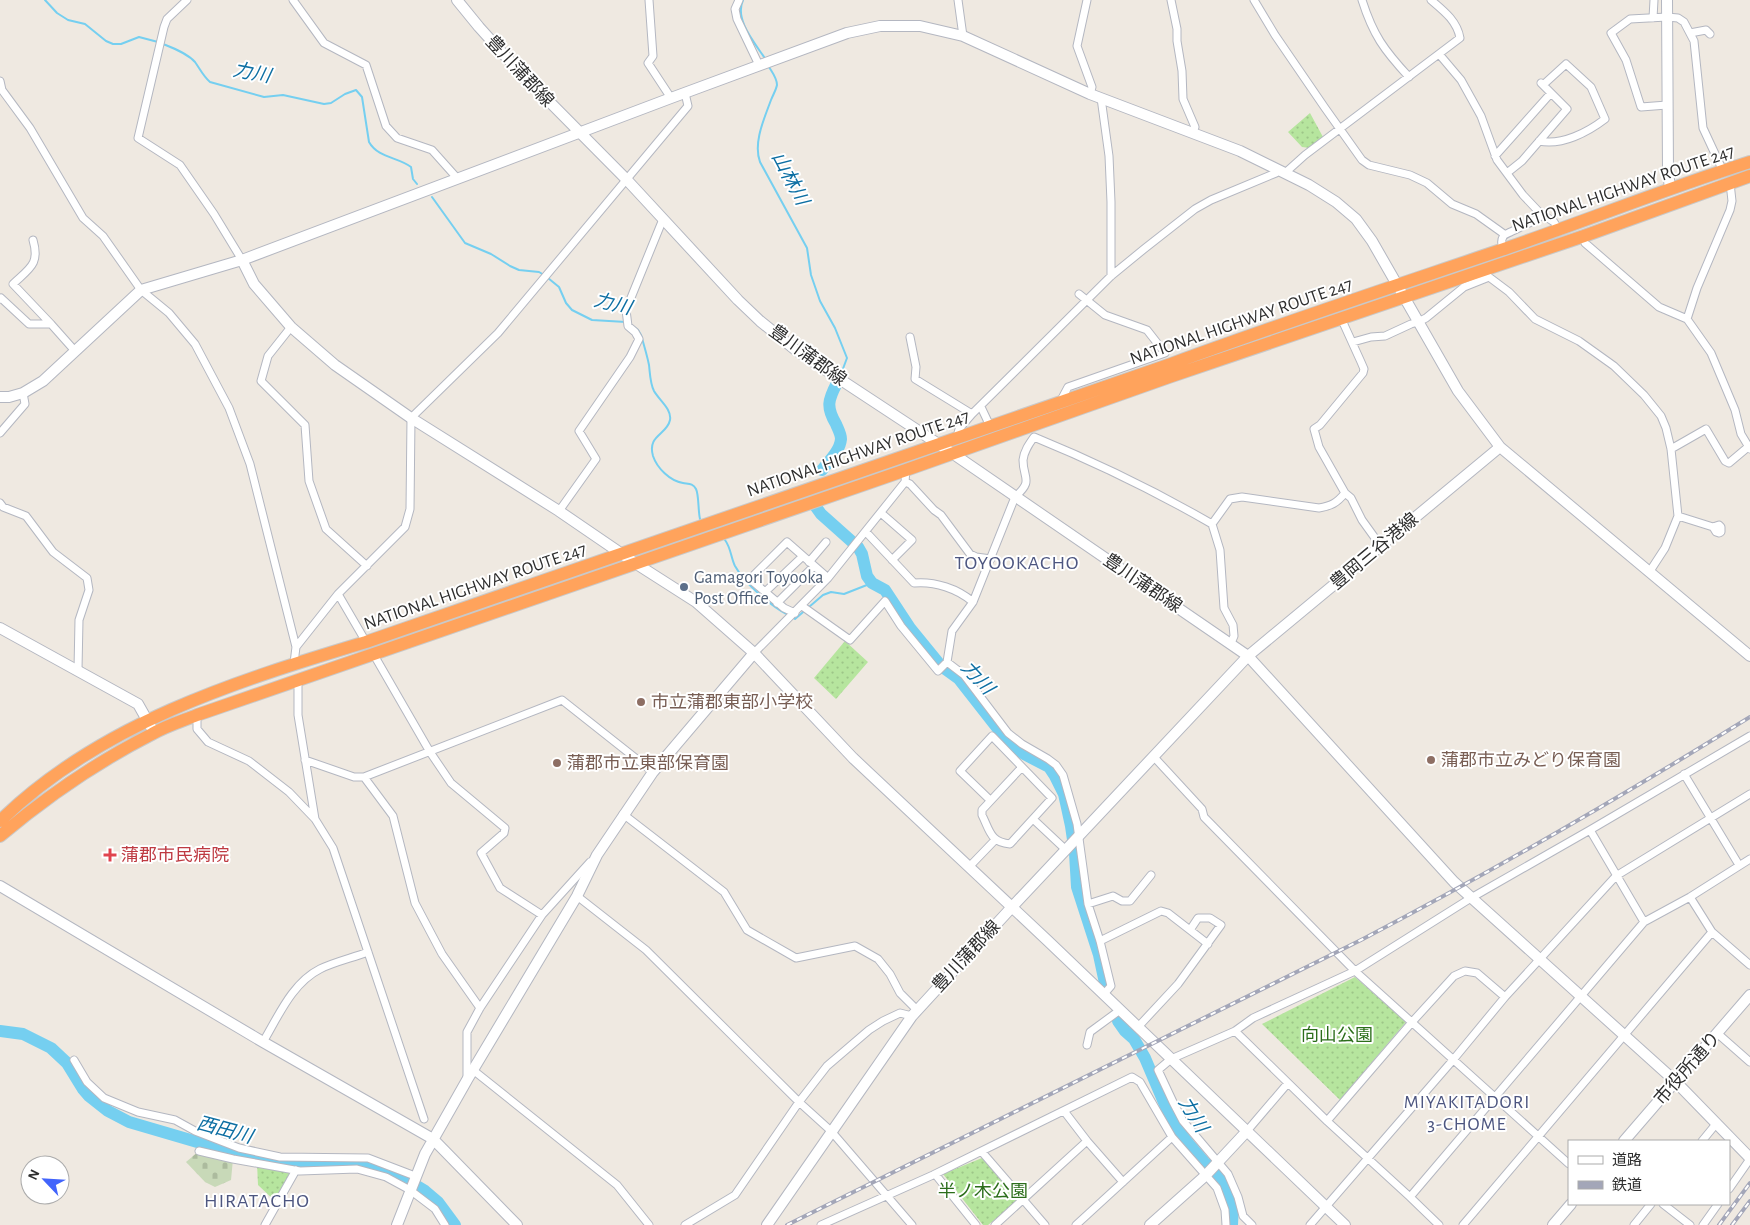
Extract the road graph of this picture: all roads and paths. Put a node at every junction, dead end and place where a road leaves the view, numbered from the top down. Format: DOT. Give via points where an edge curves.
graph roads {
  1 [pos="187,0"];
  2 [pos="293,0"];
  3 [pos="457,0"];
  4 [pos="649,0"];
  5 [pos="738,0"];
  6 [pos="958,0"];
  7 [pos="1087,0"];
  8 [pos="1171,0"];
  9 [pos="1254,0"];
  10 [pos="1362,0"];
  11 [pos="1431,0"];
  12 [pos="1654,0"];
  13 [pos="1667,0"];
  14 [pos="1653,18"];
  15 [pos="1667,18"];
  16 [pos="1690,33"];
  17 [pos="1710,34"];
  18 [pos="963,36"];
  19 [pos="1439,54"];
  20 [pos="765,64"];
  21 [pos="1409,76"];
  22 [pos="0,81"];
  23 [pos="685,92"];
  24 [pos="1551,93"];
  25 [pos="1090,94"];
  26 [pos="671,98"];
  27 [pos="1101,98"];
  28 [pos="1667,105"];
  29 [pos="1340,129"];
  30 [pos="580,133"];
  31 [pos="1193,133"];
  32 [pos="1540,141"];
  33 [pos="1495,156"];
  34 [pos="1750,162"];
  35 [pos="1281,171"];
  36 [pos="1723,171"];
  37 [pos="1506,173"];
  38 [pos="1750,176"];
  39 [pos="457,178"];
  40 [pos="626,180"];
  41 [pos="1730,182"];
  42 [pos="1670,189"];
  43 [pos="1542,214"];
  44 [pos="663,219"];
  45 [pos="1558,229"];
  46 [pos="1504,234"];
  47 [pos="1584,236"];
  48 [pos="33,240"];
  49 [pos="1502,249"];
  50 [pos="242,260"];
  51 [pos="1485,274"];
  52 [pos="1111,276"];
  53 [pos="1398,285"];
  54 [pos="141,290"];
  55 [pos="1079,294"];
  56 [pos="1404,297"];
  57 [pos="0,299"];
  58 [pos="1087,300"];
  59 [pos="1341,318"];
  60 [pos="1687,319"];
  61 [pos="1418,322"];
  62 [pos="51,324"];
  63 [pos="291,327"];
  64 [pos="910,337"];
  65 [pos="1353,342"];
  66 [pos="75,351"];
  67 [pos="24,393"];
  68 [pos="0,397"];
  69 [pos="1060,402"];
  70 [pos="981,407"];
  71 [pos="972,414"];
  72 [pos="411,418"];
  73 [pos="990,426"];
  74 [pos="0,433"];
  75 [pos="957,438"];
  76 [pos="938,444"];
  77 [pos="1500,446"];
  78 [pos="1749,448"];
  79 [pos="1671,449"];
  80 [pos="952,453"];
  81 [pos="906,476"];
  82 [pos="1345,493"];
  83 [pos="1015,497"];
  84 [pos="0,502"];
  85 [pos="559,511"];
  86 [pos="881,513"];
  87 [pos="1678,516"];
  88 [pos="1212,524"];
  89 [pos="1713,527"];
  90 [pos="866,532"];
  91 [pos="826,542"];
  92 [pos="1380,545"];
  93 [pos="623,553"];
  94 [pos="802,556"];
  95 [pos="991,558"];
  96 [pos="892,560"];
  97 [pos="635,563"];
  98 [pos="812,564"];
  99 [pos="367,566"];
  100 [pos="1650,571"];
  101 [pos="828,578"];
  102 [pos="765,592"];
  103 [pos="338,594"];
  104 [pos="974,602"];
  105 [pos="777,603"];
  106 [pos="805,608"];
  107 [pos="792,616"];
  108 [pos="0,628"];
  109 [pos="366,642"];
  110 [pos="1231,643"];
  111 [pos="296,647"];
  112 [pos="754,653"];
  113 [pos="374,654"];
  114 [pos="1248,656"];
  115 [pos="1750,656"];
  116 [pos="294,663"];
  117 [pos="944,665"];
  118 [pos="78,669"];
  119 [pos="298,680"];
  120 [pos="197,715"];
  121 [pos="147,720"];
  122 [pos="153,733"];
  123 [pos="1750,736"];
  124 [pos="430,752"];
  125 [pos="1154,757"];
  126 [pos="305,760"];
  127 [pos="1022,767"];
  128 [pos="653,772"];
  129 [pos="1684,774"];
  130 [pos="364,777"];
  131 [pos="1750,794"];
  132 [pos="990,800"];
  133 [pos="623,814"];
  134 [pos="1711,818"];
  135 [pos="315,819"];
  136 [pos="1033,819"];
  137 [pos="0,822"];
  138 [pos="1590,830"];
  139 [pos="0,836"];
  140 [pos="995,840"];
  141 [pos="1073,843"];
  142 [pos="597,855"];
  143 [pos="1750,859"];
  144 [pos="1739,865"];
  145 [pos="969,867"];
  146 [pos="1152,875"];
  147 [pos="1616,876"];
  148 [pos="0,886"];
  149 [pos="577,896"];
  150 [pos="1690,897"];
  151 [pos="1471,898"];
  152 [pos="1088,904"];
  153 [pos="1012,907"];
  154 [pos="542,915"];
  155 [pos="1644,922"];
  156 [pos="1190,930"];
  157 [pos="1712,932"];
  158 [pos="1100,941"];
  159 [pos="1208,944"];
  160 [pos="368,952"];
  161 [pos="1539,959"];
  162 [pos="1750,965"];
  163 [pos="1355,971"];
  164 [pos="1104,994"];
  165 [pos="1750,995"];
  166 [pos="1505,997"];
  167 [pos="1580,997"];
  168 [pos="480,1008"];
  169 [pos="1120,1010"];
  170 [pos="914,1013"];
  171 [pos="1412,1022"];
  172 [pos="1138,1027"];
  173 [pos="1234,1031"];
  174 [pos="1717,1033"];
  175 [pos="1623,1035"];
  176 [pos="263,1042"];
  177 [pos="1088,1045"];
  178 [pos="1171,1059"];
  179 [pos="74,1060"];
  180 [pos="1453,1060"];
  181 [pos="1750,1062"];
  182 [pos="473,1070"];
  183 [pos="467,1080"];
  184 [pos="1675,1081"];
  185 [pos="1288,1083"];
  186 [pos="1495,1097"];
  187 [pos="799,1102"];
  188 [pos="1064,1111"];
  189 [pos="424,1119"];
  190 [pos="1327,1122"];
  191 [pos="1716,1124"];
  192 [pos="831,1131"];
  193 [pos="1246,1131"];
  194 [pos="1172,1137"];
  195 [pos="1538,1138"];
  196 [pos="433,1139"];
  197 [pos="1625,1140"];
  198 [pos="1703,1140"];
  199 [pos="1087,1142"];
  200 [pos="199,1151"];
  201 [pos="982,1152"];
  202 [pos="1368,1158"];
  203 [pos="1750,1159"];
  204 [pos="1568,1163"];
  205 [pos="1217,1164"];
  206 [pos="296,1170"];
  207 [pos="935,1174"];
  208 [pos="415,1176"];
  209 [pos="1205,1176"];
  210 [pos="1123,1182"];
  211 [pos="1730,1188"];
  212 [pos="410,1190"];
  213 [pos="887,1195"];
  214 [pos="1410,1196"];
  215 [pos="1023,1200"];
  216 [pos="1570,1205"];
  217 [pos="1650,1205"];
  218 [pos="1664,1205"];
  219 [pos="1717,1205"];
  220 [pos="1326,1206"];
  221 [pos="265,1225"];
  222 [pos="397,1225"];
  223 [pos="445,1225"];
  224 [pos="517,1225"];
  225 [pos="649,1225"];
  226 [pos="685,1225"];
  227 [pos="767,1225"];
  228 [pos="821,1225"];
  229 [pos="912,1225"];
  230 [pos="976,1225"];
  231 [pos="995,1225"];
  232 [pos="1045,1225"];
  233 [pos="1076,1225"];
  234 [pos="1150,1225"];
  235 [pos="1226,1225"];
  236 [pos="1252,1225"];
  237 [pos="1310,1225"];
  238 [pos="1345,1225"];
  239 [pos="1439,1225"];
  240 [pos="1463,1225"];
  241 [pos="1552,1225"];
  242 [pos="1634,1225"];
  243 [pos="1690,1225"];
  244 [pos="1703,1225"];
  1 -- 50 [label="street" via="167,20 138,138 180,166"];
  2 -- 39 [label="street" via="324,43 366,65 386,126 397,138 432,150"];
  3 -- 30 [label="street, 豊川蒲郡線" via="510,61"];
  4 -- 26 [label="street" via="653,56 648,62"];
  5 -- 20 [label="street" via="736,19"];
  6 -- 18 [label="street"];
  7 -- 25 [label="street" via="1077,46 1092,87"];
  8 -- 31 [label="street" via="1183,99 1195,127"];
  9 -- 29 [label="street"];
  10 -- 21 [label="street" via="1378,39"];
  11 -- 19 [label="street" via="1458,28 1460,38"];
  12 -- 14 [label="street"];
  13 -- 15 [label="street"];
  14 -- 15 [label="street"];
  14 -- 28 [label="street" via="1630,19 1611,33 1626,60 1641,107"];
  15 -- 16 [label="street" via="1678,18"];
  15 -- 28 [label="street"];
  16 -- 17 [label="street" via="1706,30"];
  16 -- 36 [label="street" via="1694,41 1703,128"];
  18 -- 20 [label="street" via="920,26 880,26 847,34"];
  18 -- 25 [label="street"];
  19 -- 21 [label="street"];
  19 -- 33 [label="street" via="1461,80 1481,116"];
  20 -- 23 [label="street"];
  21 -- 29 [label="street"];
  22 -- 54 [label="street" via="2,90 30,128 83,218 103,236"];
  23 -- 26 [label="street"];
  23 -- 40 [label="street" via="688,106"];
  24 -- 32 [label="street" via="1567,109"];
  24 -- 32 [label="street" via="1542,84 1566,64 1591,87 1605,119 1591,130 1566,139"];
  24 -- 33 [label="street"];
  25 -- 27 [label="street"];
  26 -- 30 [label="street"];
  27 -- 31 [label="street"];
  27 -- 52 [label="street" via="1111,202"];
  28 -- 42 [label="street"];
  29 -- 35 [label="street"];
  29 -- 46 [label="street" via="1362,160 1426,183 1452,204 1476,214"];
  30 -- 39 [label="street"];
  30 -- 40 [label="street, 豊川蒲郡線"];
  31 -- 35 [label="street"];
  32 -- 37 [label="street"];
  33 -- 37 [label="street"];
  34 -- 36 [label="highway, NATIONAL HIGHWAY ROUTE 247"];
  35 -- 52 [label="street" via="1195,209"];
  35 -- 53 [label="street" via="1336,202 1356,220"];
  36 -- 42 [label="highway, NATIONAL HIGHWAY ROUTE 247"];
  37 -- 43 [label="street"];
  38 -- 41 [label="highway, NATIONAL HIGHWAY ROUTE 247"];
  39 -- 50 [label="street"];
  40 -- 44 [label="street, 豊川蒲郡線"];
  40 -- 72 [label="street" via="498,333"];
  41 -- 47 [label="highway, NATIONAL HIGHWAY ROUTE 247"];
  41 -- 60 [label="street" via="1730,210"];
  42 -- 45 [label="highway, NATIONAL HIGHWAY ROUTE 247"];
  43 -- 45 [label="street"];
  43 -- 46 [label="street" via="1526,226"];
  44 -- 76 [label="street, 豊川蒲郡線" via="760,321 798,351"];
  44 -- 85 [label="street" via="626,310 627,322 639,340 578,431 596,459"];
  45 -- 49 [label="highway, NATIONAL HIGHWAY ROUTE 247"];
  46 -- 49 [label="street"];
  47 -- 51 [label="highway, NATIONAL HIGHWAY ROUTE 247"];
  47 -- 60 [label="street" via="1585,243 1659,307"];
  48 -- 62 [label="street" via="37,252 32,265 13,284"];
  49 -- 53 [label="highway, NATIONAL HIGHWAY ROUTE 247"];
  50 -- 54 [label="street"];
  50 -- 63 [label="street" via="254,284"];
  51 -- 56 [label="highway, NATIONAL HIGHWAY ROUTE 247"];
  51 -- 61 [label="street"];
  51 -- 79 [label="street" via="1509,292 1535,319 1579,341 1614,366 1661,416"];
  52 -- 58 [label="street"];
  53 -- 56 [label="street"];
  53 -- 69 [label="highway, NATIONAL HIGHWAY ROUTE 247"];
  54 -- 66 [label="street"];
  54 -- 111 [label="street" via="169,313 194,344 229,408 250,464"];
  55 -- 58 [label="street"];
  56 -- 59 [label="highway, NATIONAL HIGHWAY ROUTE 247"];
  56 -- 61 [label="street"];
  57 -- 62 [label="street" via="29,324"];
  58 -- 69 [label="street" via="1105,315 1147,330 1165,353 1068,387"];
  58 -- 70 [label="street"];
  59 -- 65 [label="street"];
  59 -- 80 [label="highway, NATIONAL HIGHWAY ROUTE 247"];
  60 -- 78 [label="street" via="1711,353"];
  61 -- 65 [label="street" via="1385,336"];
  61 -- 77 [label="street" via="1458,391"];
  62 -- 66 [label="street"];
  63 -- 72 [label="street" via="335,364"];
  63 -- 99 [label="street" via="268,356 260,381 305,425 309,481 326,529"];
  64 -- 71 [label="street" via="915,379"];
  65 -- 82 [label="street" via="1364,373 1314,429 1319,447"];
  66 -- 67 [label="street" via="43,381"];
  67 -- 68 [label="street"];
  67 -- 74 [label="street" via="25,404"];
  69 -- 73 [label="highway, NATIONAL HIGHWAY ROUTE 247"];
  70 -- 71 [label="street"];
  70 -- 73 [label="street"];
  71 -- 75 [label="street" via="959,429"];
  72 -- 85 [label="street"];
  72 -- 99 [label="street" via="410,509 405,527"];
  73 -- 75 [label="highway, NATIONAL HIGHWAY ROUTE 247"];
  75 -- 76 [label="highway, NATIONAL HIGHWAY ROUTE 247"];
  76 -- 80 [label="street, 豊川蒲郡線"];
  76 -- 93 [label="highway, NATIONAL HIGHWAY ROUTE 247"];
  77 -- 92 [label="street, 豊岡三谷港線"];
  77 -- 100 [label="street"];
  78 -- 79 [label="street" via="1728,463 1706,429"];
  79 -- 87 [label="street"];
  80 -- 81 [label="highway, NATIONAL HIGHWAY ROUTE 247"];
  80 -- 83 [label="street, 豊川蒲郡線"];
  81 -- 86 [label="street"];
  81 -- 95 [label="street" via="970,554"];
  81 -- 97 [label="highway, NATIONAL HIGHWAY ROUTE 247"];
  82 -- 88 [label="street" via="1338,502 1319,508 1242,497 1230,499"];
  82 -- 92 [label="street"];
  83 -- 88 [label="street" via="1024,489 1023,460 1025,450 1034,437 1157,493"];
  83 -- 95 [label="street"];
  83 -- 110 [label="street, 豊川蒲郡線"];
  84 -- 118 [label="street" via="2,507 26,516 53,552 87,578 89,590 79,620"];
  85 -- 93 [label="street"];
  86 -- 90 [label="street"];
  86 -- 96 [label="street" via="912,540"];
  87 -- 89 [label="street"];
  87 -- 100 [label="street" via="1665,548"];
  88 -- 110 [label="street" via="1220,550 1224,608 1233,625"];
  90 -- 96 [label="street"];
  90 -- 101 [label="street"];
  91 -- 98 [label="street"];
  92 -- 114 [label="street, 豊岡三谷港線"];
  93 -- 97 [label="street"];
  93 -- 109 [label="highway, NATIONAL HIGHWAY ROUTE 247"];
  94 -- 98 [label="street"];
  94 -- 102 [label="street"];
  94 -- 102 [label="street" via="787,542 750,579"];
  95 -- 104 [label="street"];
  96 -- 104 [label="street" via="914,583 950,588"];
  97 -- 112 [label="street" via="696,602"];
  97 -- 113 [label="highway, NATIONAL HIGHWAY ROUTE 247"];
  98 -- 101 [label="street"];
  98 -- 105 [label="street"];
  99 -- 103 [label="street"];
  100 -- 115 [label="street"];
  101 -- 106 [label="street"];
  102 -- 105 [label="street"];
  103 -- 109 [label="street"];
  103 -- 111 [label="street"];
  104 -- 117 [label="street" via="952,631"];
  105 -- 107 [label="street"];
  106 -- 107 [label="street"];
  106 -- 117 [label="street" via="850,640 885,600 901,626 938,671"];
  107 -- 112 [label="street"];
  108 -- 118 [label="street"];
  109 -- 116 [label="highway, NATIONAL HIGHWAY ROUTE 247"];
  110 -- 114 [label="street, 豊川蒲郡線"];
  111 -- 116 [label="street"];
  112 -- 128 [label="street"];
  112 -- 145 [label="street" via="852,758"];
  113 -- 119 [label="highway, NATIONAL HIGHWAY ROUTE 247"];
  113 -- 124 [label="street"];
  114 -- 125 [label="street, 豊川蒲郡線"];
  114 -- 151 [label="street"];
  116 -- 121 [label="highway, NATIONAL HIGHWAY ROUTE 247"];
  117 -- 141 [label="street" via="964,676 1008,733 1056,765 1068,790"];
  118 -- 121 [label="street" via="138,704"];
  119 -- 120 [label="highway, NATIONAL HIGHWAY ROUTE 247"];
  119 -- 126 [label="street" via="298,715"];
  120 -- 122 [label="highway, NATIONAL HIGHWAY ROUTE 247"];
  120 -- 135 [label="street" via="197,729 208,742 249,761 289,792"];
  121 -- 122 [label="street"];
  121 -- 137 [label="highway, NATIONAL HIGHWAY ROUTE 247" via="91,751 38,788"];
  122 -- 139 [label="highway, NATIONAL HIGHWAY ROUTE 247" via="98,763"];
  123 -- 129 [label="street"];
  124 -- 128 [label="street" via="562,700"];
  124 -- 130 [label="street"];
  124 -- 154 [label="street" via="451,783 505,828 481,853 500,888"];
  125 -- 141 [label="street, 豊川蒲郡線"];
  125 -- 163 [label="street" via="1202,809 1204,817"];
  126 -- 130 [label="street" via="354,777"];
  126 -- 135 [label="street"];
  127 -- 132 [label="street"];
  127 -- 132 [label="street" via="992,736 960,771"];
  127 -- 136 [label="street" via="1052,798"];
  128 -- 133 [label="street"];
  129 -- 134 [label="street"];
  129 -- 138 [label="street"];
  130 -- 168 [label="street" via="392,816 415,903 442,954"];
  131 -- 134 [label="street"];
  132 -- 140 [label="street" via="982,815"];
  133 -- 142 [label="street"];
  133 -- 170 [label="street" via="724,892 747,930 796,958 855,946 878,959"];
  134 -- 144 [label="street"];
  134 -- 147 [label="street"];
  135 -- 160 [label="street" via="332,848"];
  136 -- 140 [label="street" via="1010,844"];
  136 -- 141 [label="street"];
  138 -- 147 [label="street"];
  138 -- 151 [label="street"];
  140 -- 145 [label="street"];
  141 -- 152 [label="street"];
  141 -- 153 [label="street, 豊川蒲郡線"];
  142 -- 149 [label="street"];
  142 -- 154 [label="street"];
  143 -- 144 [label="street"];
  144 -- 150 [label="street"];
  145 -- 153 [label="street"];
  146 -- 152 [label="street" via="1130,901 1113,896"];
  147 -- 155 [label="street"];
  147 -- 161 [label="street"];
  148 -- 176 [label="street"];
  149 -- 182 [label="street"];
  149 -- 187 [label="street" via="646,950"];
  150 -- 155 [label="street"];
  150 -- 157 [label="street"];
  151 -- 161 [label="street"];
  151 -- 163 [label="street"];
  152 -- 158 [label="street"];
  153 -- 164 [label="street"];
  153 -- 170 [label="street, 豊川蒲郡線"];
  154 -- 168 [label="street"];
  155 -- 167 [label="street"];
  156 -- 158 [label="street" via="1161,911"];
  156 -- 159 [label="street"];
  156 -- 159 [label="street" via="1198,918 1210,918 1221,925"];
  157 -- 162 [label="street"];
  157 -- 175 [label="street"];
  158 -- 164 [label="street" via="1111,986"];
  159 -- 172 [label="street" via="1178,984"];
  160 -- 176 [label="street" via="320,969 306,978 294,991"];
  160 -- 189 [label="street"];
  161 -- 166 [label="street"];
  161 -- 167 [label="street"];
  163 -- 171 [label="street"];
  163 -- 173 [label="street" via="1253,1018"];
  164 -- 169 [label="street"];
  165 -- 174 [label="street, 市役所通り"];
  166 -- 171 [label="street" via="1477,973 1465,971 1454,976"];
  166 -- 180 [label="street"];
  167 -- 175 [label="street"];
  167 -- 186 [label="street"];
  168 -- 183 [label="street" via="467,1032"];
  169 -- 172 [label="street"];
  169 -- 177 [label="street" via="1090,1032"];
  170 -- 187 [label="street" via="900,1013 869,1030 827,1066"];
  170 -- 192 [label="street, 豊川蒲郡線"];
  171 -- 180 [label="street"];
  171 -- 190 [label="street"];
  172 -- 178 [label="street"];
  173 -- 178 [label="street"];
  173 -- 185 [label="street"];
  174 -- 181 [label="street"];
  174 -- 184 [label="street, 市役所通り"];
  175 -- 184 [label="street"];
  175 -- 195 [label="street"];
  176 -- 196 [label="street"];
  178 -- 193 [label="street"];
  178 -- 205 [label="street" via="1158,1070 1172,1102"];
  179 -- 208 [label="street" via="87,1082 104,1098 138,1112 175,1120 239,1148 280,1157 368,1158"];
  180 -- 186 [label="street"];
  180 -- 202 [label="street"];
  182 -- 183 [label="street"];
  182 -- 225 [label="street" via="617,1185"];
  183 -- 196 [label="street"];
  184 -- 191 [label="street"];
  184 -- 197 [label="street, 市役所通り"];
  185 -- 190 [label="street"];
  185 -- 193 [label="street"];
  186 -- 195 [label="street"];
  186 -- 214 [label="street"];
  187 -- 192 [label="street"];
  187 -- 226 [label="street" via="734,1195"];
  188 -- 194 [label="street" via="1132,1077 1140,1082"];
  188 -- 199 [label="street"];
  188 -- 201 [label="street"];
  190 -- 202 [label="street"];
  191 -- 198 [label="street"];
  191 -- 203 [label="street"];
  192 -- 213 [label="street"];
  192 -- 227 [label="street, 豊川蒲郡線"];
  193 -- 205 [label="street"];
  193 -- 220 [label="street"];
  194 -- 209 [label="street"];
  194 -- 210 [label="street"];
  195 -- 204 [label="street"];
  195 -- 240 [label="street"];
  196 -- 208 [label="street"];
  196 -- 224 [label="street"];
  199 -- 210 [label="street"];
  199 -- 215 [label="street"];
  200 -- 206 [label="street"];
  201 -- 207 [label="street"];
  201 -- 215 [label="street"];
  202 -- 214 [label="street"];
  202 -- 220 [label="street"];
  203 -- 211 [label="street"];
  205 -- 209 [label="street"];
  205 -- 236 [label="street" via="1228,1174 1243,1216"];
  206 -- 212 [label="street" via="357,1169 386,1177"];
  206 -- 221 [label="street"];
  207 -- 213 [label="street"];
  207 -- 230 [label="street"];
  208 -- 212 [label="street"];
  209 -- 234 [label="street"];
  209 -- 235 [label="street" via="1217,1188"];
  210 -- 233 [label="street"];
  212 -- 222 [label="street"];
  212 -- 223 [label="street" via="435,1208"];
  213 -- 228 [label="street"];
  213 -- 229 [label="street"];
  214 -- 239 [label="street"];
  215 -- 231 [label="street"];
  215 -- 232 [label="street"];
  216 -- 241 [label="street"];
  217 -- 242 [label="street"];
  218 -- 243 [label="street"];
  219 -- 244 [label="street"];
  220 -- 237 [label="street"];
  220 -- 238 [label="street"];
}
